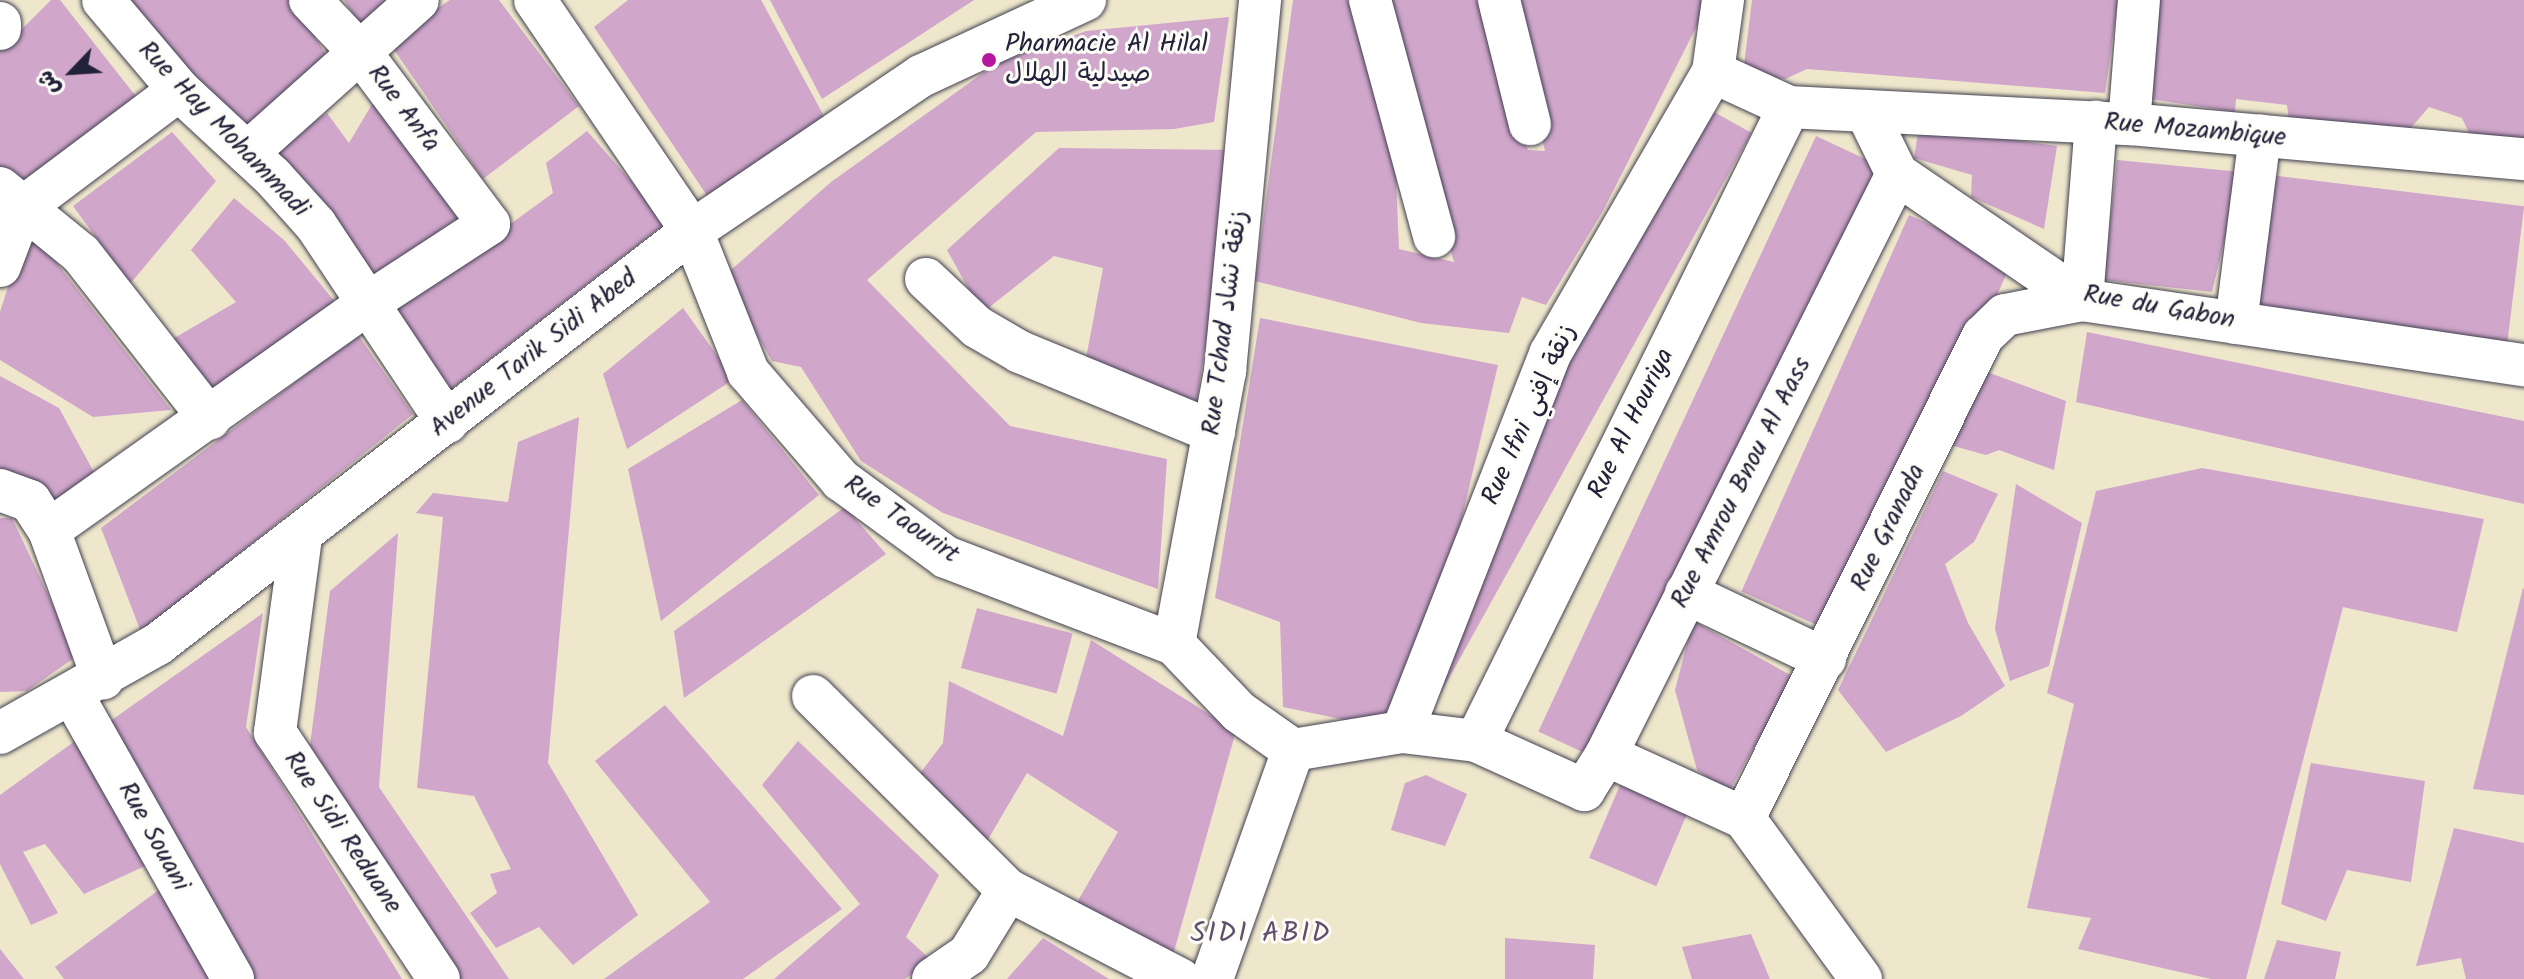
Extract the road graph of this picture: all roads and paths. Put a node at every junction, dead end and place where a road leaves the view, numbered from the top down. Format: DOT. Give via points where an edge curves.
graph roads {
  1 [pos="103,0"];
  2 [pos="310,0"];
  3 [pos="418,0"];
  4 [pos="535,0"];
  5 [pos="1085,0"];
  6 [pos="1260,0"];
  7 [pos="1370,0"];
  8 [pos="1499,0"];
  9 [pos="1723,0"];
  10 [pos="2139,0"];
  11 [pos="357,50"];
  12 [pos="1713,72"];
  13 [pos="179,90"];
  14 [pos="1789,107"];
  15 [pos="1866,111"];
  16 [pos="2112,123"];
  17 [pos="1530,124"];
  18 [pos="2260,136"];
  19 [pos="247,153"];
  20 [pos="2524,159"];
  21 [pos="1897,174"];
  22 [pos="11,198"];
  23 [pos="692,231"];
  24 [pos="1434,236"];
  25 [pos="0,266"];
  26 [pos="926,279"];
  27 [pos="2082,300"];
  28 [pos="371,301"];
  29 [pos="2236,323"];
  30 [pos="2524,365"];
  31 [pos="210,419"];
  32 [pos="447,422"];
  33 [pos="1214,432"];
  34 [pos="0,490"];
  35 [pos="49,530"];
  36 [pos="301,537"];
  37 [pos="1686,593"];
  38 [pos="1174,644"];
  39 [pos="1825,659"];
  40 [pos="88,686"];
  41 [pos="813,696"];
  42 [pos="1402,732"];
  43 [pos="0,733"];
  44 [pos="1476,741"];
  45 [pos="1293,750"];
  46 [pos="1606,755"];
  47 [pos="1744,818"];
  48 [pos="1008,890"];
  49 [pos="233,979"];
  50 [pos="439,979"];
  51 [pos="933,979"];
  52 [pos="1180,979"];
  53 [pos="1212,979"];
  54 [pos="1861,979"];
  1 -- 13 [label="street, Rue Hay Mohammadi"];
  2 -- 11 [label="street, Rue Anfa"];
  3 -- 11 [label="street"];
  4 -- 23 [label="street, Rue Taourirt"];
  5 -- 23 [label="street, Avenue Tarik Sidi Abed" via="921,76"];
  6 -- 33 [label="street, Rue Tchad زنقة نشاد" via="1225,371"];
  7 -- 24 [label="street"];
  8 -- 17 [label="street"];
  9 -- 12 [label="street"];
  10 -- 16 [label="street"];
  11 -- 19 [label="street"];
  11 -- 28 [label="street, Rue Anfa" via="489,224"];
  12 -- 14 [label="street"];
  12 -- 42 [label="street, Rue Ifni زنقة إفني" via="1550,354"];
  13 -- 19 [label="street, Rue Hay Mohammadi"];
  13 -- 22 [label="street"];
  14 -- 15 [label="street, Rue Mozambique"];
  14 -- 44 [label="street, Rue Al Houriya"];
  15 -- 16 [label="street, Rue Mozambique"];
  15 -- 21 [label="street, Rue du Gabon"];
  16 -- 18 [label="street, Rue Mozambique"];
  16 -- 27 [label="street"];
  18 -- 20 [label="street, Rue Mozambique"];
  18 -- 29 [label="street"];
  19 -- 28 [label="street, Rue Hay Mohammadi" via="316,225"];
  21 -- 27 [label="street, Rue du Gabon"];
  21 -- 37 [label="street, Rue Amrou Bnou Al Aass"];
  22 -- 25 [label="street"];
  22 -- 31 [label="street" via="81,254"];
  23 -- 32 [label="street, Avenue Tarik Sidi Abed"];
  23 -- 38 [label="street, Rue Taourirt" via="748,372 841,480 946,557"];
  26 -- 33 [label="street" via="977,327 1020,352"];
  27 -- 29 [label="street, Rue du Gabon"];
  27 -- 39 [label="street, Rue Granada" via="2005,315 1983,336"];
  28 -- 31 [label="street"];
  28 -- 32 [label="street, Rue Hay Mohammadi"];
  29 -- 30 [label="street, Rue du Gabon"];
  31 -- 35 [label="street"];
  32 -- 36 [label="street, Avenue Tarik Sidi Abed"];
  33 -- 38 [label="street, Rue Tchad زنقة نشاد"];
  34 -- 35 [label="street, Rue Souani" via="30,501"];
  35 -- 40 [label="street, Rue Souani"];
  36 -- 40 [label="street, Avenue Tarik Sidi Abed" via="158,644"];
  36 -- 50 [label="street, Rue Sidi Reduane" via="275,732"];
  37 -- 39 [label="street"];
  37 -- 46 [label="street, Rue Amrou Bnou Al Aass"];
  38 -- 45 [label="street, Rue Taourirt" via="1239,712"];
  39 -- 47 [label="street, Rue Granada"];
  40 -- 43 [label="street, Avenue Tarik Sidi Abed"];
  40 -- 49 [label="street, Rue Souani"];
  41 -- 48 [label="street"];
  42 -- 44 [label="street"];
  42 -- 45 [label="street"];
  44 -- 46 [label="street, Rue Amrou Bnou Al Aass" via="1584,790"];
  45 -- 53 [label="street"];
  46 -- 47 [label="street"];
  47 -- 54 [label="street"];
  48 -- 51 [label="street" via="969,954"];
  48 -- 52 [label="street"];
}
